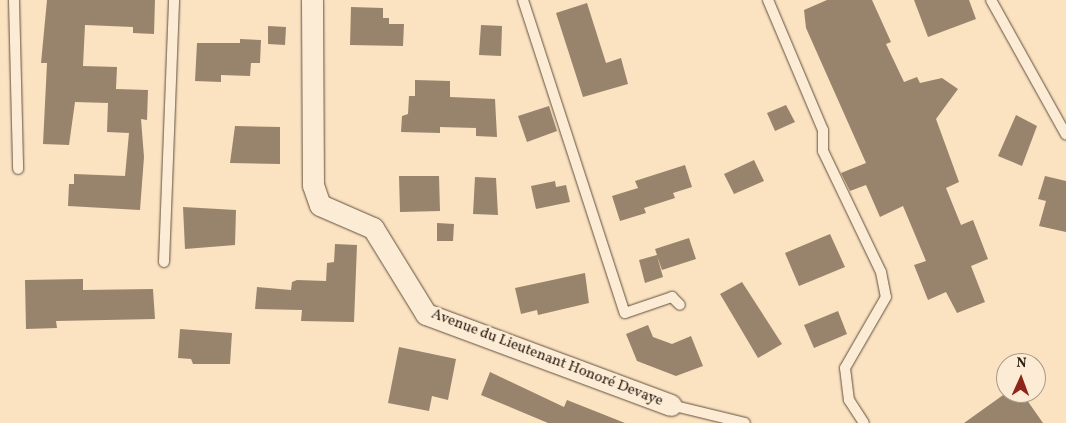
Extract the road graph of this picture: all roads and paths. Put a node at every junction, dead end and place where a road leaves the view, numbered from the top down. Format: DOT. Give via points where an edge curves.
graph roads {
  1 [pos="14,0"];
  2 [pos="174,0"];
  3 [pos="312,0"];
  4 [pos="523,0"];
  5 [pos="768,0"];
  6 [pos="991,0"];
  7 [pos="1066,135"];
  8 [pos="18,169"];
  9 [pos="164,262"];
  10 [pos="680,306"];
  11 [pos="671,405"];
  12 [pos="745,423"];
  13 [pos="864,423"];
  1 -- 8 [label="lane"];
  2 -- 9 [label="lane"];
  3 -- 11 [label="street, Avenue du Lieutenant Honoré Devaye" via="313,185 320,205 373,228 426,314"];
  4 -- 10 [label="lane" via="625,313 672,297"];
  5 -- 13 [label="lane" via="823,130 823,151 881,272 886,297 845,368 849,400"];
  6 -- 7 [label="lane"];
  11 -- 12 [label="lane"];
}
